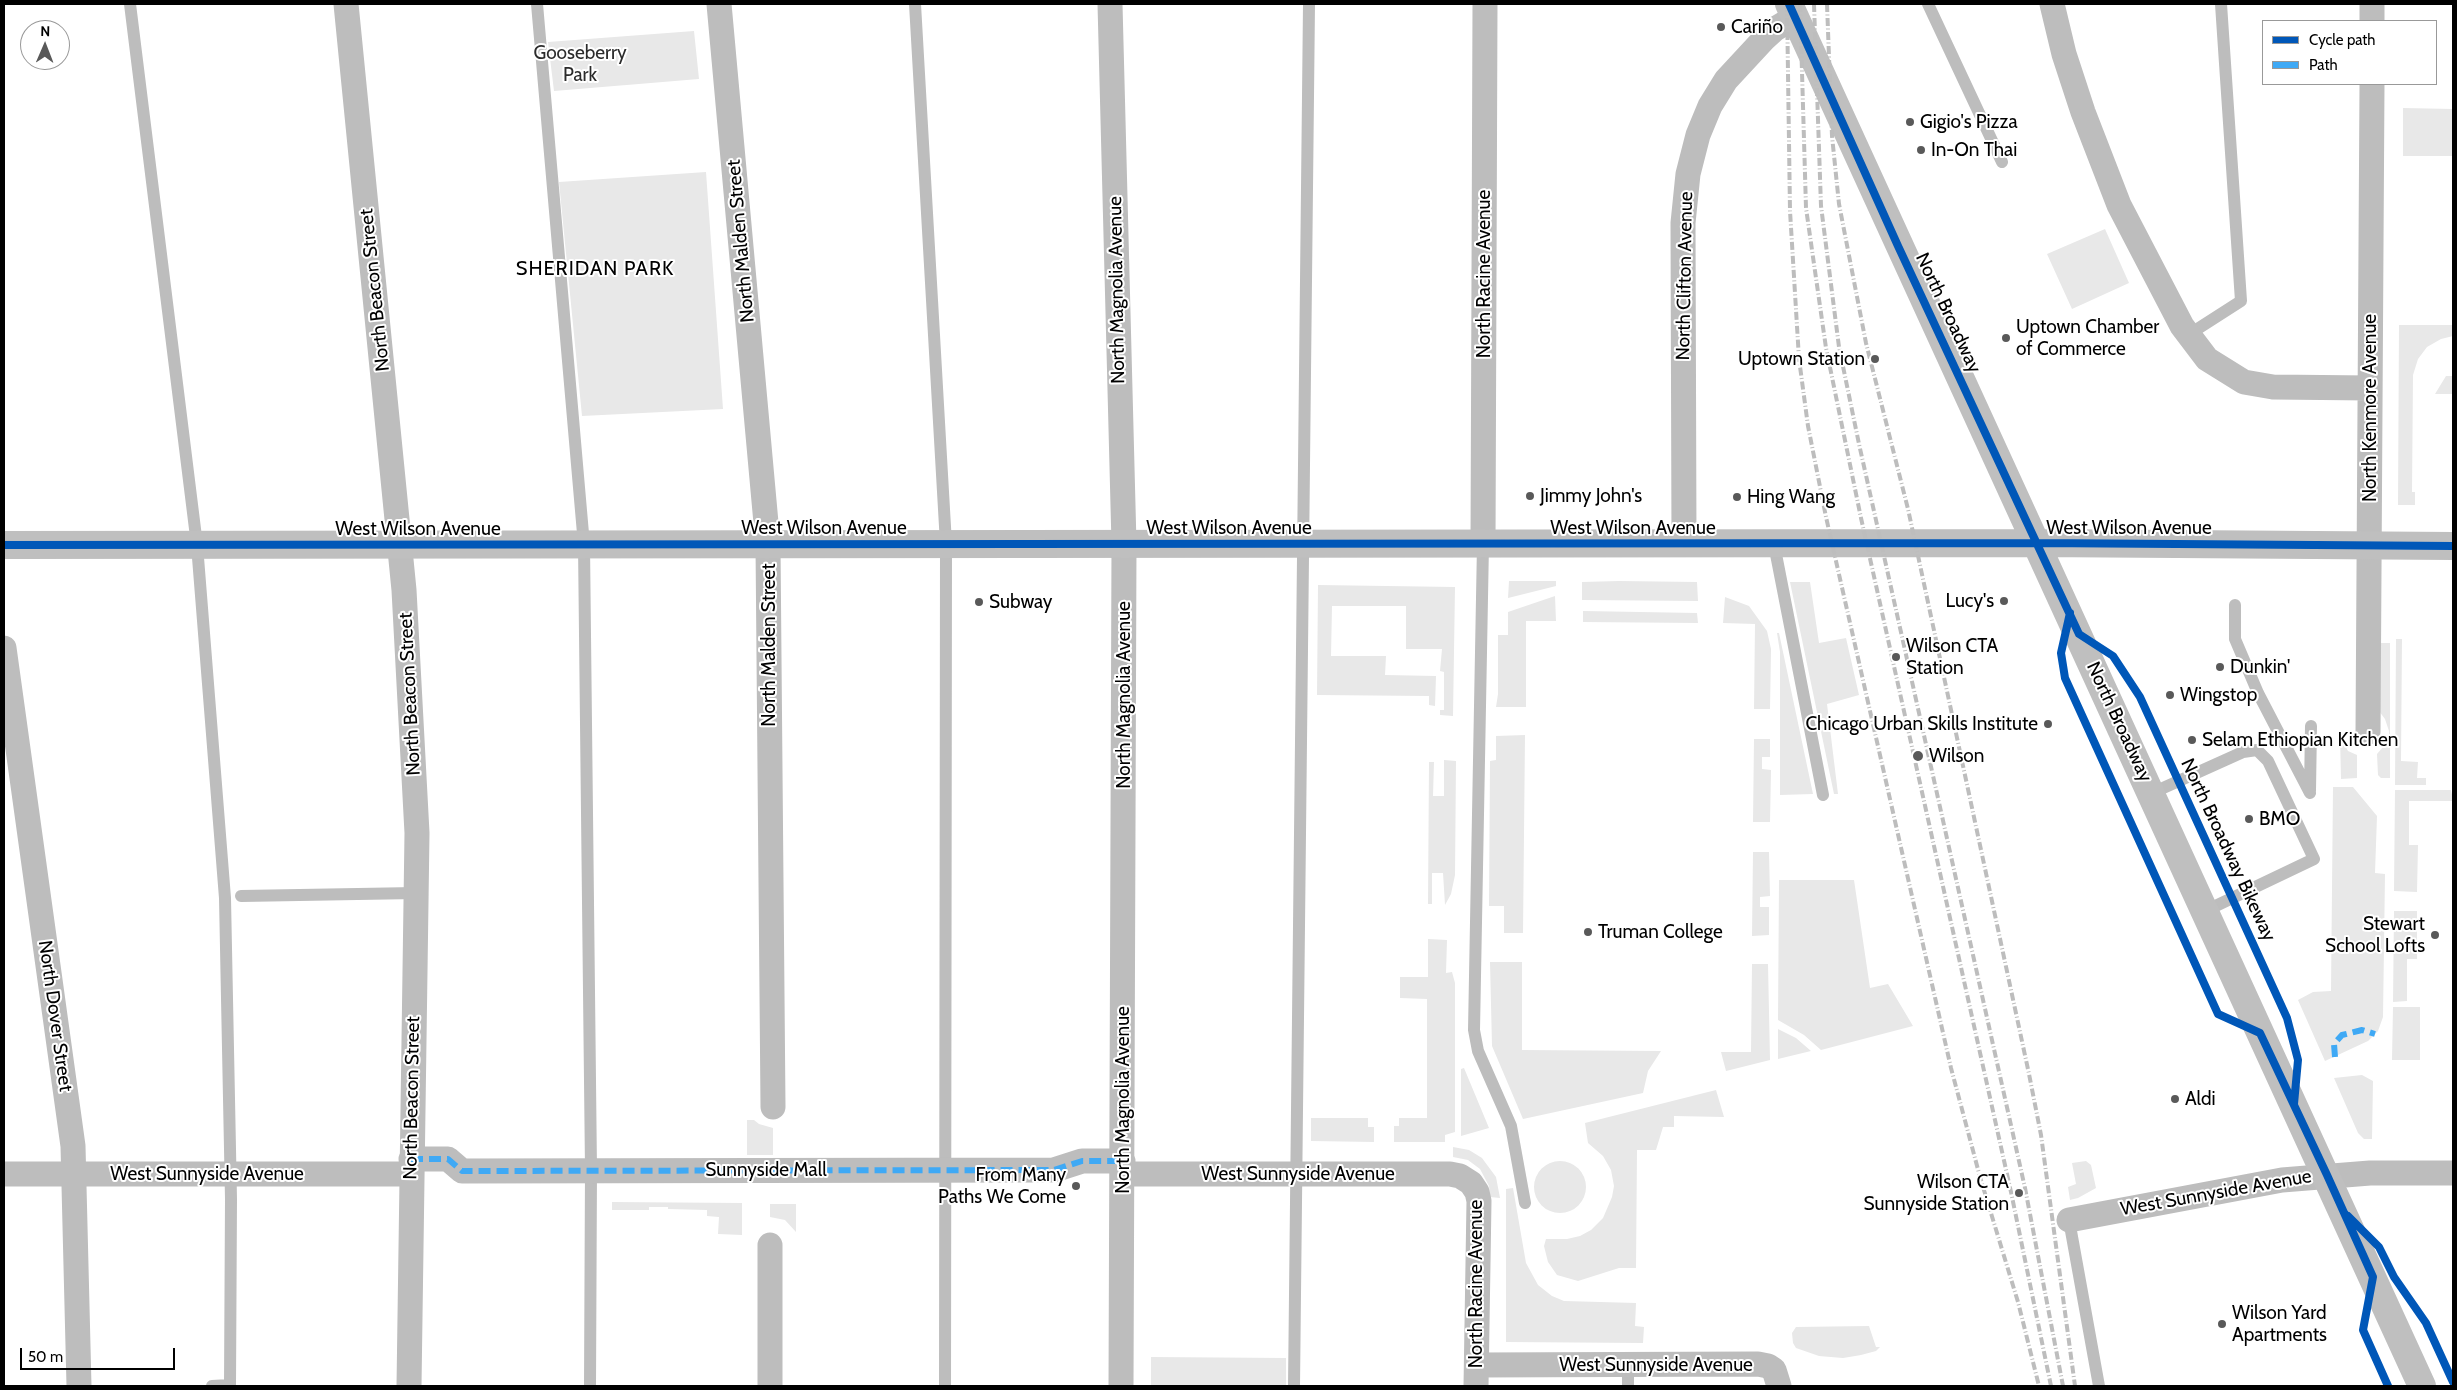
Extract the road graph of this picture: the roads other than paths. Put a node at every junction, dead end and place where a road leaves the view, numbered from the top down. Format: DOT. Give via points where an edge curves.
graph roads {
  1 [pos="130,4"];
  2 [pos="346,4"];
  3 [pos="537,4"];
  4 [pos="719,4"];
  5 [pos="916,4"];
  6 [pos="1110,4"];
  7 [pos="1309,4"];
  8 [pos="1485,4"];
  9 [pos="1928,4"];
  10 [pos="2052,4"];
  11 [pos="2221,4"];
  12 [pos="2372,4"];
  13 [pos="1792,10"];
  14 [pos="2372,20"];
  15 [pos="2372,85"];
  16 [pos="2002,162"];
  17 [pos="2188,334"];
  18 [pos="2370,388"];
  19 [pos="2038,543"];
  20 [pos="946,544"];
  21 [pos="1124,544"];
  22 [pos="1303,544"];
  23 [pos="1483,544"];
  24 [pos="1684,544"];
  25 [pos="1774,544"];
  26 [pos="4,545"];
  27 [pos="197,545"];
  28 [pos="400,545"];
  29 [pos="584,545"];
  30 [pos="768,545"];
  31 [pos="2369,545"];
  32 [pos="2453,546"];
  33 [pos="2234,606"];
  34 [pos="4,648"];
  35 [pos="2311,726"];
  36 [pos="2368,732"];
  37 [pos="2152,793"];
  38 [pos="1823,795"];
  39 [pos="416,893"];
  40 [pos="242,896"];
  41 [pos="2205,910"];
  42 [pos="773,1107"];
  43 [pos="411,1167"];
  44 [pos="1124,1168"];
  45 [pos="591,1170"];
  46 [pos="945,1170"];
  47 [pos="2453,1173"];
  48 [pos="4,1174"];
  49 [pos="75,1174"];
  50 [pos="231,1174"];
  51 [pos="1296,1175"];
  52 [pos="2327,1175"];
  53 [pos="1471,1183"];
  54 [pos="1525,1203"];
  55 [pos="2069,1220"];
  56 [pos="770,1245"];
  57 [pos="1628,1375"];
  58 [pos="1476,1376"];
  59 [pos="1776,1378"];
  60 [pos="79,1386"];
  61 [pos="212,1386"];
  62 [pos="409,1386"];
  63 [pos="590,1386"];
  64 [pos="770,1386"];
  65 [pos="945,1386"];
  66 [pos="1121,1386"];
  67 [pos="1294,1386"];
  68 [pos="2099,1386"];
  69 [pos="2422,1386"];
  1 -- 27 [label="lane"];
  2 -- 28 [label="street, North Beacon Street"];
  3 -- 29 [label="lane"];
  4 -- 30 [label="street, North Malden Street"];
  5 -- 20 [label="lane"];
  6 -- 21 [label="street, North Magnolia Avenue"];
  7 -- 22 [label="lane"];
  8 -- 23 [label="street, North Racine Avenue"];
  9 -- 16 [label="lane"];
  10 -- 17 [label="street" via="2083,112 2119,205"];
  11 -- 17 [label="lane" via="2241,301"];
  12 -- 14 [label="street"];
  13 -- 19 [label="street, North Broadway" via="1898,246"];
  13 -- 24 [label="street, North Clifton Avenue" via="1726,80 1698,135 1688,174 1683,223"];
  15 -- 18 [label="street, North Kenmore Avenue"];
  17 -- 18 [label="street" via="2207,359 2244,382 2282,388"];
  18 -- 31 [label="street, North Kenmore Avenue"];
  19 -- 25 [label="street, West Wilson Avenue"];
  19 -- 31 [label="street, West Wilson Avenue"];
  19 -- 37 [label="street, North Broadway"];
  20 -- 21 [label="street, West Wilson Avenue"];
  20 -- 30 [label="street, West Wilson Avenue"];
  20 -- 46 [label="lane"];
  21 -- 22 [label="street, West Wilson Avenue"];
  21 -- 44 [label="street, North Magnolia Avenue"];
  22 -- 23 [label="street, West Wilson Avenue"];
  22 -- 51 [label="lane"];
  23 -- 24 [label="street, West Wilson Avenue"];
  23 -- 54 [label="lane" via="1474,1030 1478,1051 1511,1126"];
  24 -- 25 [label="street, West Wilson Avenue"];
  25 -- 38 [label="lane"];
  26 -- 27 [label="street, West Wilson Avenue"];
  27 -- 28 [label="street, West Wilson Avenue"];
  27 -- 50 [label="lane" via="225,898"];
  28 -- 29 [label="street, West Wilson Avenue"];
  28 -- 39 [label="street, North Beacon Street" via="417,833"];
  29 -- 30 [label="street, West Wilson Avenue"];
  29 -- 45 [label="lane"];
  30 -- 42 [label="street, North Malden Street"];
  31 -- 32 [label="street, West Wilson Avenue"];
  31 -- 36 [label="street, North Kenmore Avenue"];
  33 -- 35 [label="lane" via="2235,639 2258,693 2310,793"];
  34 -- 49 [label="street, North Dover Street"];
  37 -- 41 [label="street, North Broadway"];
  37 -- 41 [label="lane" via="2243,752 2257,750 2268,761 2314,859"];
  39 -- 40 [label="lane"];
  39 -- 43 [label="street, North Beacon Street"];
  41 -- 52 [label="street, North Broadway"];
  43 -- 45 [label="street, Sunnyside Mall" via="448,1159 462,1171"];
  43 -- 50 [label="street, West Sunnyside Avenue"];
  43 -- 62 [label="street, North Beacon Street"];
  44 -- 46 [label="street, Sunnyside Mall" via="1082,1161 1054,1170"];
  44 -- 51 [label="street, West Sunnyside Avenue"];
  44 -- 66 [label="street, North Magnolia Avenue"];
  45 -- 46 [label="street, Sunnyside Mall"];
  45 -- 63 [label="lane"];
  46 -- 65 [label="lane"];
  47 -- 52 [label="street, West Sunnyside Avenue"];
  48 -- 49 [label="street, West Sunnyside Avenue"];
  49 -- 50 [label="street, West Sunnyside Avenue"];
  49 -- 60 [label="street, North Dover Street"];
  50 -- 61 [label="lane" via="230,1385"];
  51 -- 53 [label="street, West Sunnyside Avenue" via="1450,1174"];
  51 -- 67 [label="lane"];
  52 -- 55 [label="street, West Sunnyside Avenue" via="2282,1180"];
  52 -- 69 [label="street, North Broadway"];
  53 -- 58 [label="street, North Racine Avenue" via="1479,1201"];
  55 -- 68 [label="lane"];
  56 -- 64 [label="street"];
  57 -- 58 [label="street, West Sunnyside Avenue"];
  57 -- 59 [label="street, West Sunnyside Avenue" via="1758,1364 1768,1366"];
}
